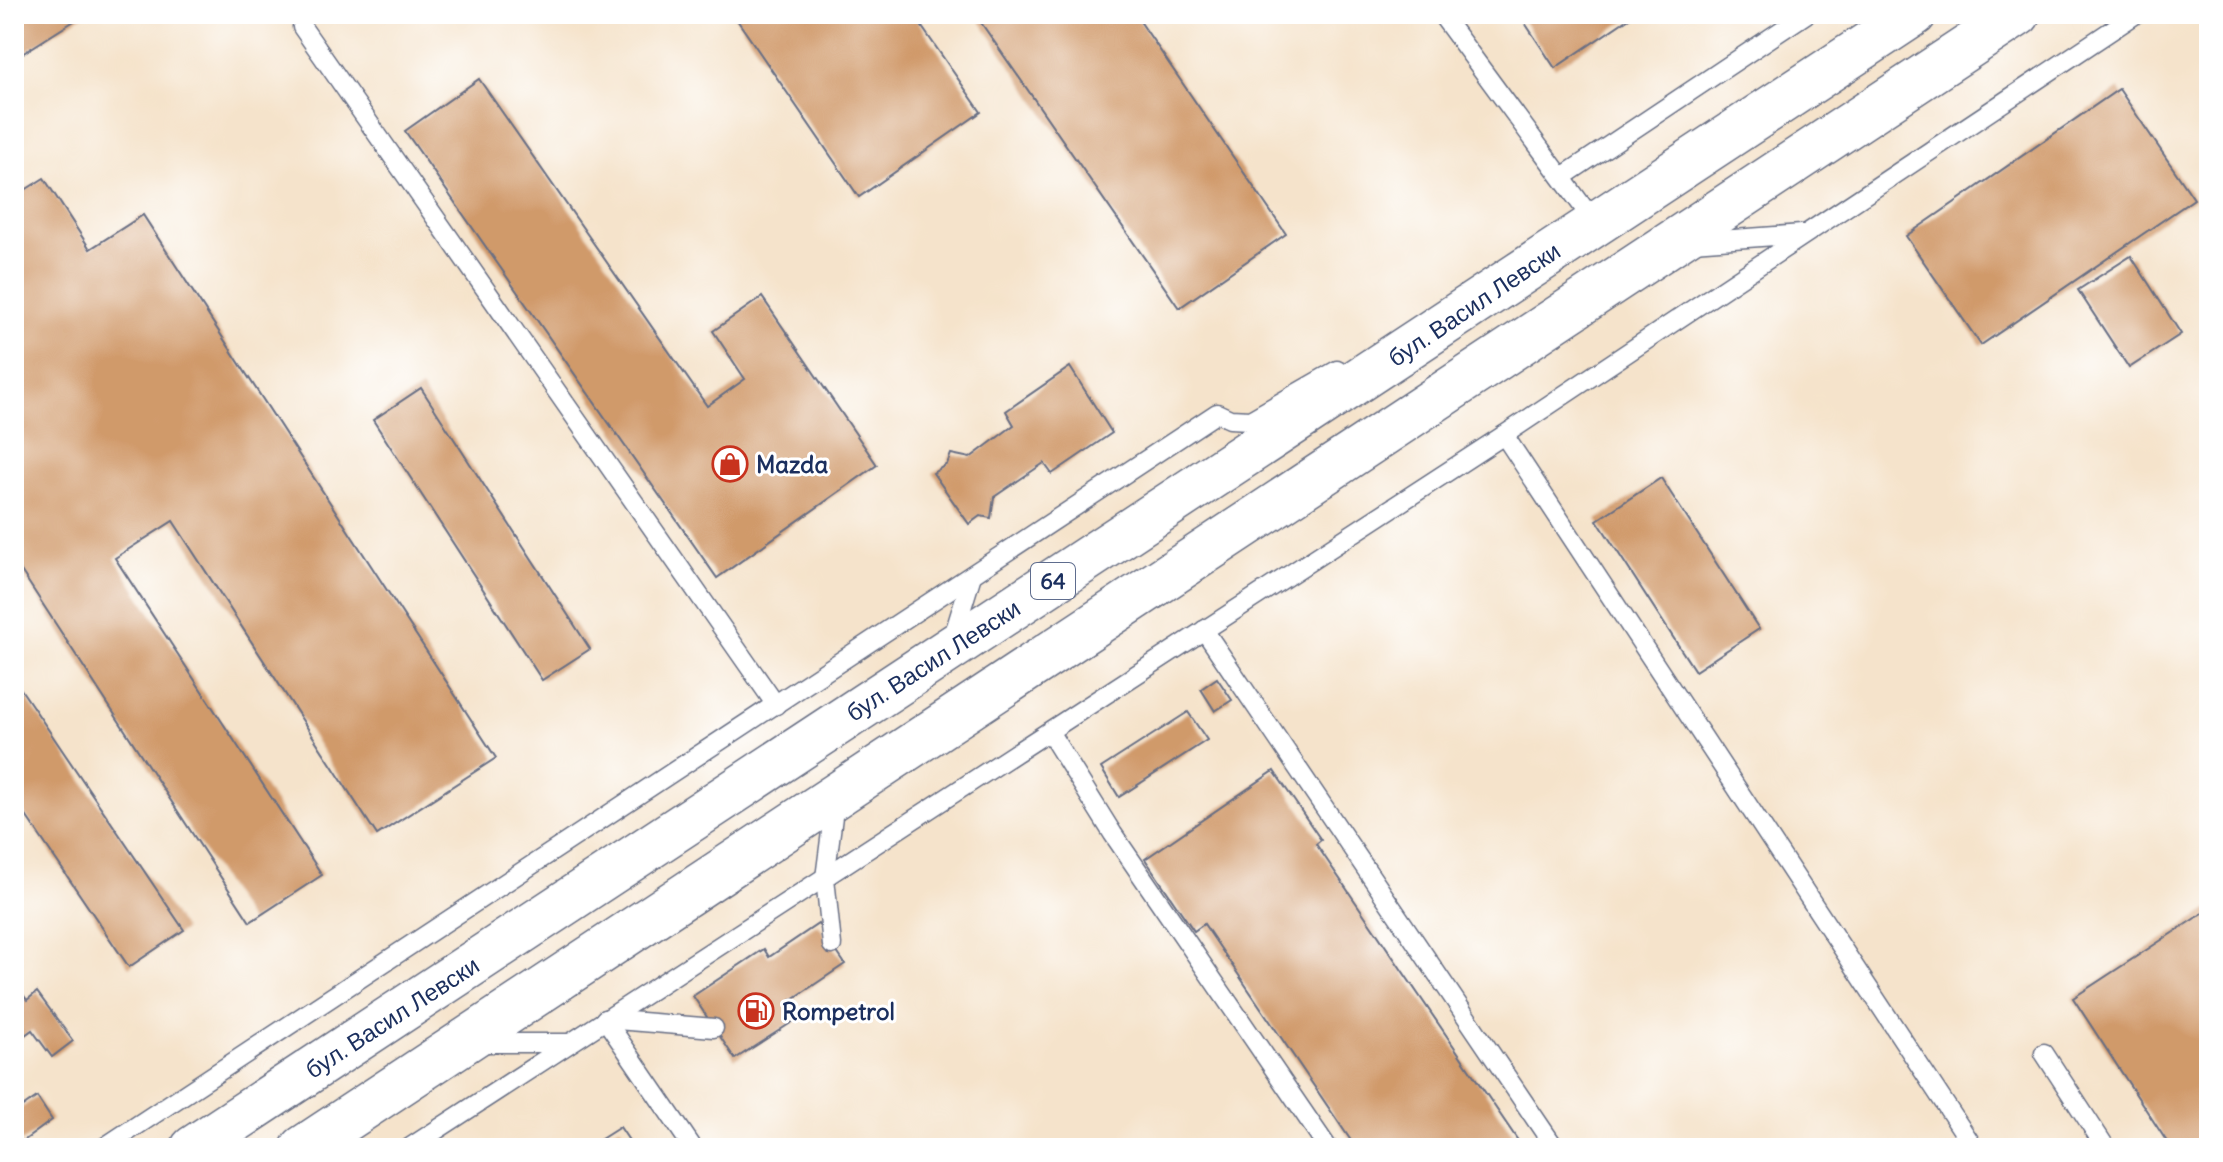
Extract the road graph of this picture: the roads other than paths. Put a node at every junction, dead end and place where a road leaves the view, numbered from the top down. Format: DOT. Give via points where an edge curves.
graph roads {
  1 [pos="1441,14"];
  2 [pos="1806,14"];
  3 [pos="1914,14"];
  4 [pos="2018,14"];
  5 [pos="2136,14"];
  6 [pos="302,27"];
  7 [pos="1562,177"];
  8 [pos="1595,223"];
  9 [pos="1805,234"];
  10 [pos="1673,244"];
  11 [pos="1482,300"];
  12 [pos="1373,348"];
  13 [pos="1346,364"];
  14 [pos="1504,435"];
  15 [pos="972,575"];
  16 [pos="1204,630"];
  17 [pos="950,649"];
  18 [pos="776,705"];
  19 [pos="1050,733"];
  20 [pos="835,797"];
  21 [pos="825,878"];
  22 [pos="832,945"];
  23 [pos="605,1019"];
  24 [pos="714,1028"];
  25 [pos="463,1043"];
  26 [pos="569,1043"];
  27 [pos="2044,1053"];
  28 [pos="103,1148"];
  29 [pos="193,1148"];
  30 [pos="303,1148"];
  31 [pos="409,1148"];
  32 [pos="693,1148"];
  33 [pos="1328,1148"];
  34 [pos="1555,1148"];
  35 [pos="1974,1148"];
  36 [pos="2106,1148"];
  1 -- 7 [label="lane"];
  2 -- 7 [label="lane"];
  3 -- 8 [label="main road, бул. Васил Левски / 64"];
  4 -- 10 [label="main road, 64"];
  5 -- 9 [label="lane"];
  6 -- 18 [label="lane"];
  7 -- 8 [label="lane"];
  8 -- 11 [label="main road, бул. Васил Левски / 64"];
  9 -- 10 [label="lane"];
  9 -- 14 [label="lane"];
  10 -- 20 [label="main road, 64"];
  11 -- 12 [label="lane" via="1415,324"];
  11 -- 17 [label="main road, бул. Васил Левски / 64"];
  13 -- 15 [label="lane" via="1250,420 1217,413"];
  14 -- 16 [label="lane"];
  14 -- 35 [label="lane"];
  15 -- 17 [label="lane"];
  15 -- 18 [label="lane"];
  16 -- 19 [label="lane"];
  16 -- 34 [label="lane"];
  17 -- 29 [label="main road, бул. Васил Левски / 64"];
  18 -- 28 [label="lane"];
  19 -- 21 [label="lane"];
  19 -- 33 [label="lane" via="1122,848"];
  20 -- 21 [label="lane"];
  20 -- 25 [label="main road, 64"];
  21 -- 22 [label="lane"];
  21 -- 23 [label="lane"];
  23 -- 24 [label="lane"];
  23 -- 26 [label="lane"];
  23 -- 32 [label="lane"];
  25 -- 26 [label="lane"];
  25 -- 30 [label="main road, 64"];
  26 -- 31 [label="lane"];
  27 -- 36 [label="lane"];
}
